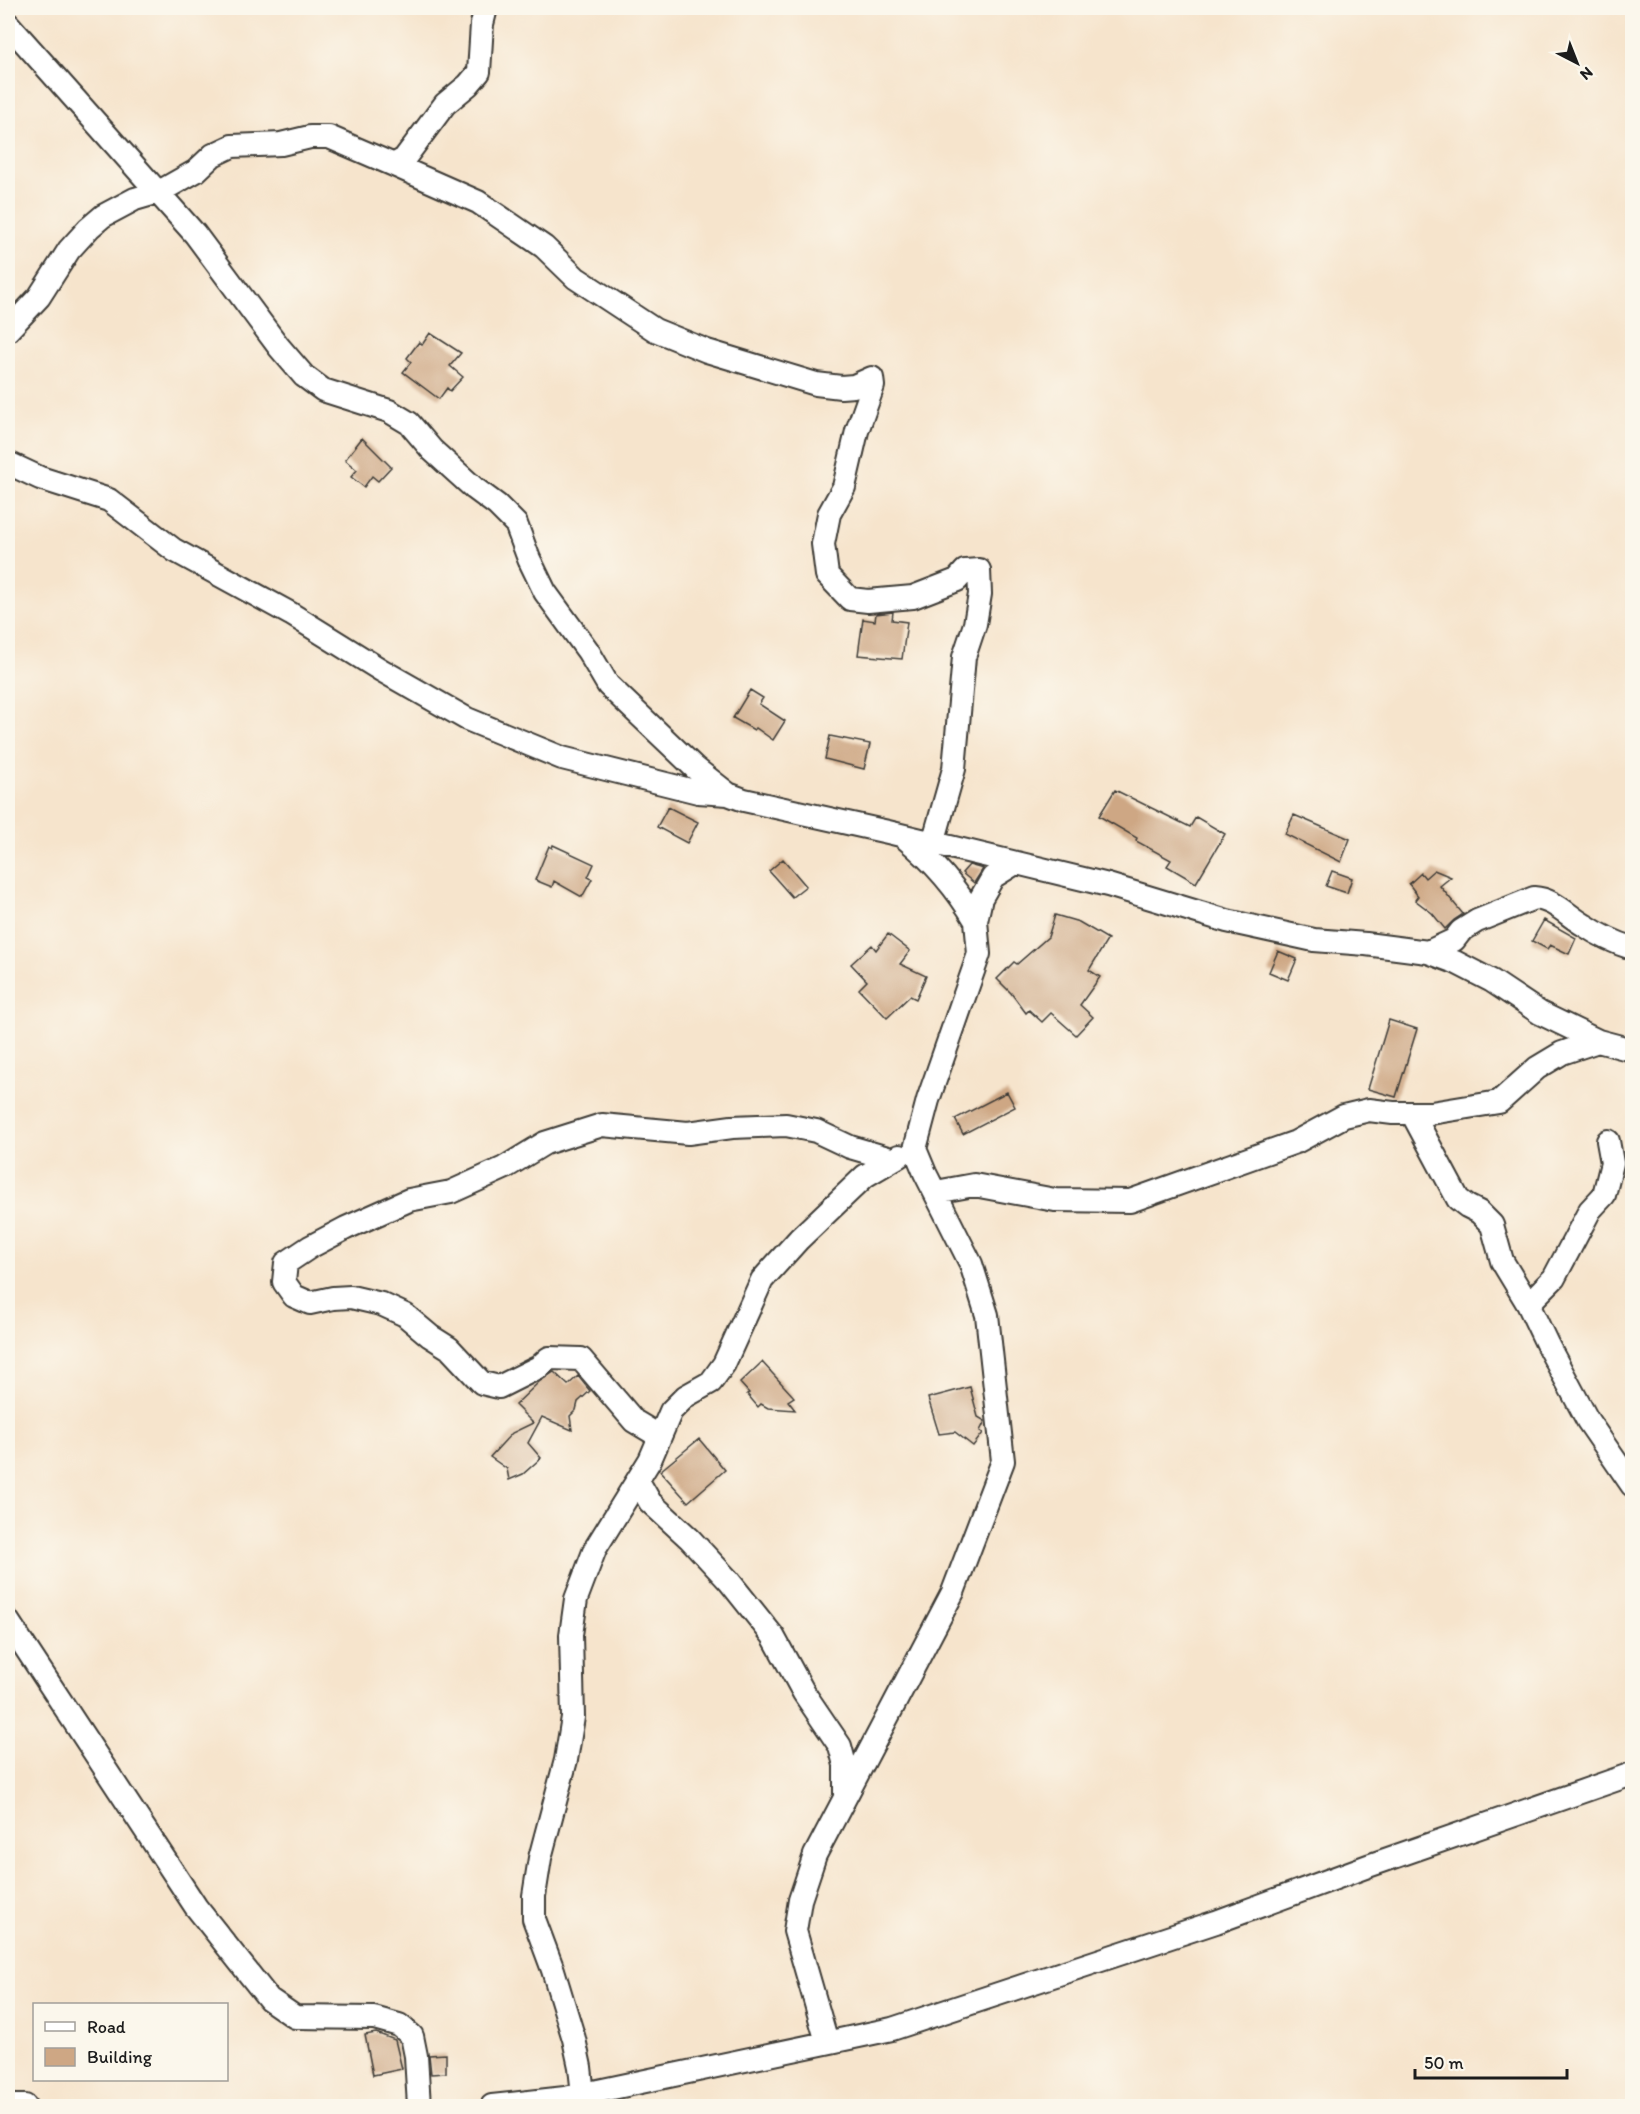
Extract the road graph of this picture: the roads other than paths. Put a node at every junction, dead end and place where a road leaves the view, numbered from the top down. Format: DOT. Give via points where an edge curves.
graph roads {
  1 [pos="486,8"];
  2 [pos="8,24"];
  3 [pos="394,165"];
  4 [pos="159,192"];
  5 [pos="8,330"];
  6 [pos="8,464"];
  7 [pos="728,794"];
  8 [pos="903,836"];
  9 [pos="933,843"];
  10 [pos="1014,864"];
  11 [pos="976,921"];
  12 [pos="1632,948"];
  13 [pos="1454,951"];
  14 [pos="1598,1041"];
  15 [pos="1632,1050"];
  16 [pos="1412,1113"];
  17 [pos="1608,1141"];
  18 [pos="915,1149"];
  19 [pos="891,1159"];
  20 [pos="936,1191"];
  21 [pos="1528,1304"];
  22 [pos="659,1436"];
  23 [pos="638,1480"];
  24 [pos="1632,1485"];
  25 [pos="8,1621"];
  26 [pos="1632,1774"];
  27 [pos="845,1799"];
  28 [pos="827,2042"];
  29 [pos="573,2100"];
  30 [pos="8,2106"];
  31 [pos="25,2106"];
  32 [pos="419,2106"];
  33 [pos="492,2106"];
  1 -- 3 [label="street" via="479,72 445,104 404,159"];
  2 -- 4 [label="street"];
  3 -- 4 [label="street" via="329,137 310,137 281,144 232,146"];
  3 -- 9 [label="street" via="478,202 544,247 576,278 655,330 707,351 816,384 854,386 872,378 844,487 829,514 823,544 827,574 850,599 868,601 913,597 957,580 965,571 979,570 975,624 964,657 954,769"];
  4 -- 5 [label="street" via="135,199 89,228 69,250 39,297"];
  4 -- 7 [label="street" via="304,376 323,390 389,411 408,423 432,450 516,524 545,592 608,685 694,768"];
  6 -- 7 [label="street" via="109,500 174,550 291,614 467,719 562,758 698,792"];
  7 -- 8 [label="street"];
  8 -- 9 [label="street"];
  8 -- 11 [label="street" via="963,898"];
  9 -- 10 [label="street"];
  10 -- 11 [label="street" via="993,877 981,898"];
  10 -- 13 [label="street" via="1314,940 1428,952"];
  11 -- 18 [label="street" via="979,954"];
  12 -- 13 [label="street" via="1584,925 1544,898 1534,898 1461,931"];
  13 -- 14 [label="street" via="1540,1013"];
  14 -- 15 [label="street"];
  14 -- 16 [label="street" via="1562,1053 1537,1068 1499,1102"];
  16 -- 20 [label="street" via="1369,1110 1344,1116 1296,1142 1130,1201 1055,1200 974,1185"];
  16 -- 21 [label="street" via="1458,1199 1492,1225 1502,1261"];
  17 -- 21 [label="street" via="1612,1163 1604,1196 1590,1210 1554,1278"];
  18 -- 19 [label="street"];
  18 -- 20 [label="street"];
  19 -- 22 [label="street" via="865,1176 762,1280 724,1364 711,1382 686,1396 671,1411"];
  19 -- 22 [label="street" via="850,1147 816,1131 786,1125 688,1133 602,1125 545,1143 504,1168 451,1192 410,1200 337,1233 286,1263 284,1282 294,1296 310,1303 351,1297 405,1315 448,1348 482,1383 499,1387 549,1359 581,1359 634,1421"];
  20 -- 27 [label="street" via="971,1263 987,1315 1003,1461 953,1592"];
  21 -- 24 [label="street" via="1588,1421"];
  22 -- 23 [label="street"];
  23 -- 27 [label="street" via="650,1502 729,1581 773,1636 804,1693 840,1746 845,1765"];
  23 -- 29 [label="street" via="596,1549 576,1599 571,1635 573,1718 534,1896 534,1919 553,1970 580,2067"];
  25 -- 32 [label="street" via="196,1907 269,1999 295,2017 374,2018 399,2025 412,2036"];
  26 -- 28 [label="street" via="1216,1922 892,2029"];
  27 -- 28 [label="street" via="815,1855 800,1900 795,1931"];
  28 -- 29 [label="street"];
  29 -- 33 [label="street"];
  30 -- 31 [label="street"];
}
